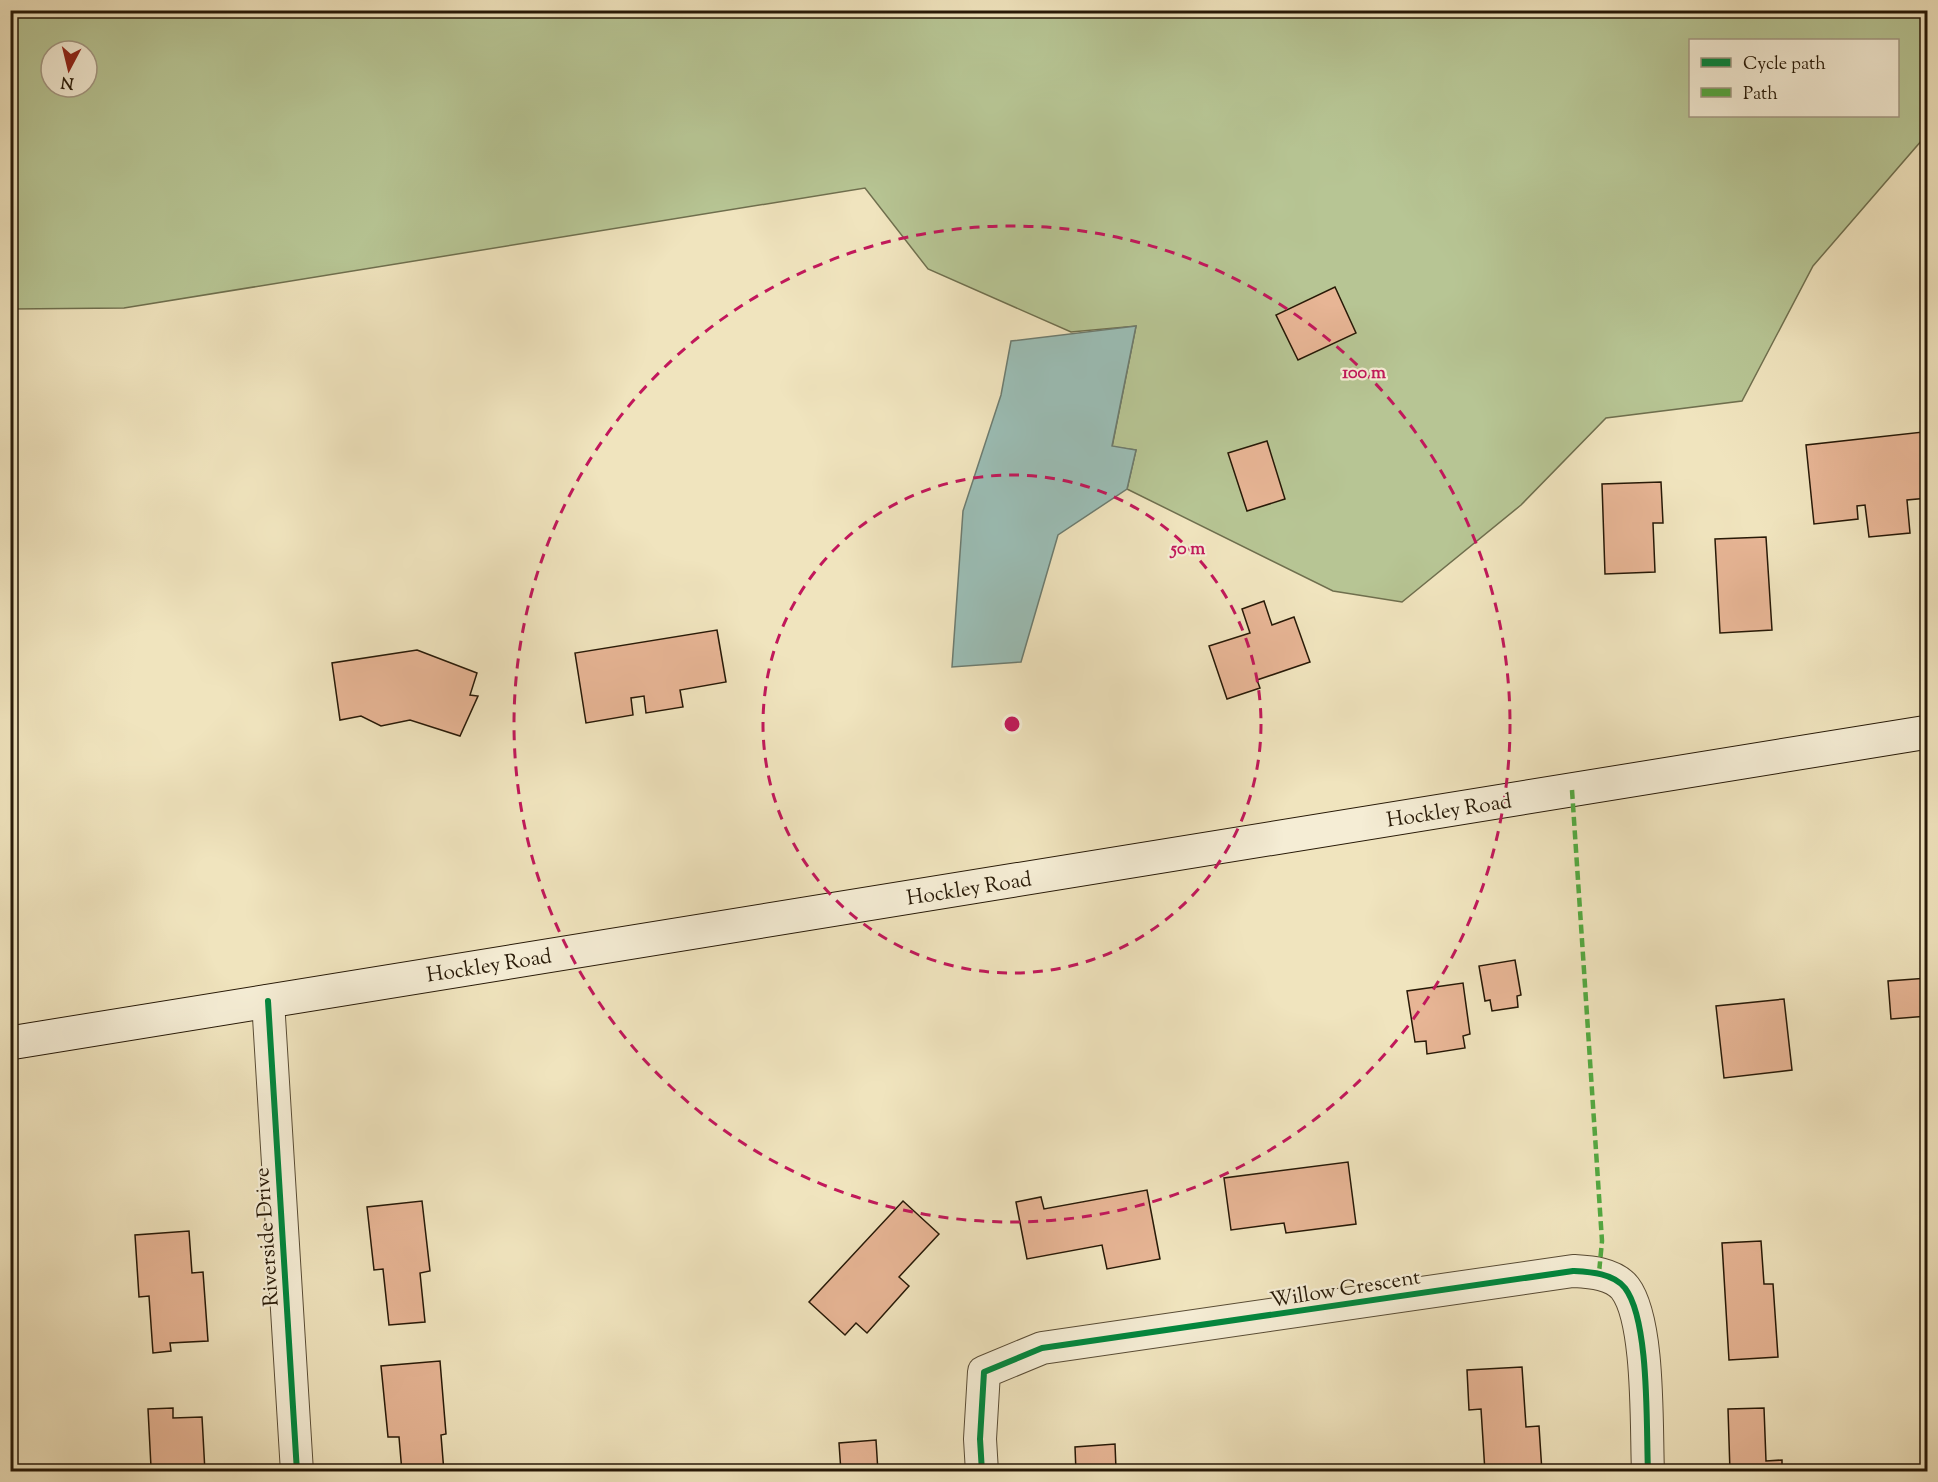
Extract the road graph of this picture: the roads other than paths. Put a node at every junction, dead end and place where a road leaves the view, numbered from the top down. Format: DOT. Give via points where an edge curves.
graph roads {
  1 [pos="1928,732"];
  2 [pos="268,1001"];
  3 [pos="10,1043"];
  4 [pos="297,1472"];
  5 [pos="982,1472"];
  6 [pos="1648,1472"];
  1 -- 2 [label="main road, Hockley Road"];
  2 -- 3 [label="main road, Hockley Road"];
  2 -- 4 [label="street, Riverside Drive"];
  5 -- 6 [label="street, Willow Crescent" via="984,1372 1042,1348 1573,1271 1599,1273 1624,1287 1635,1311 1642,1350"];
}
